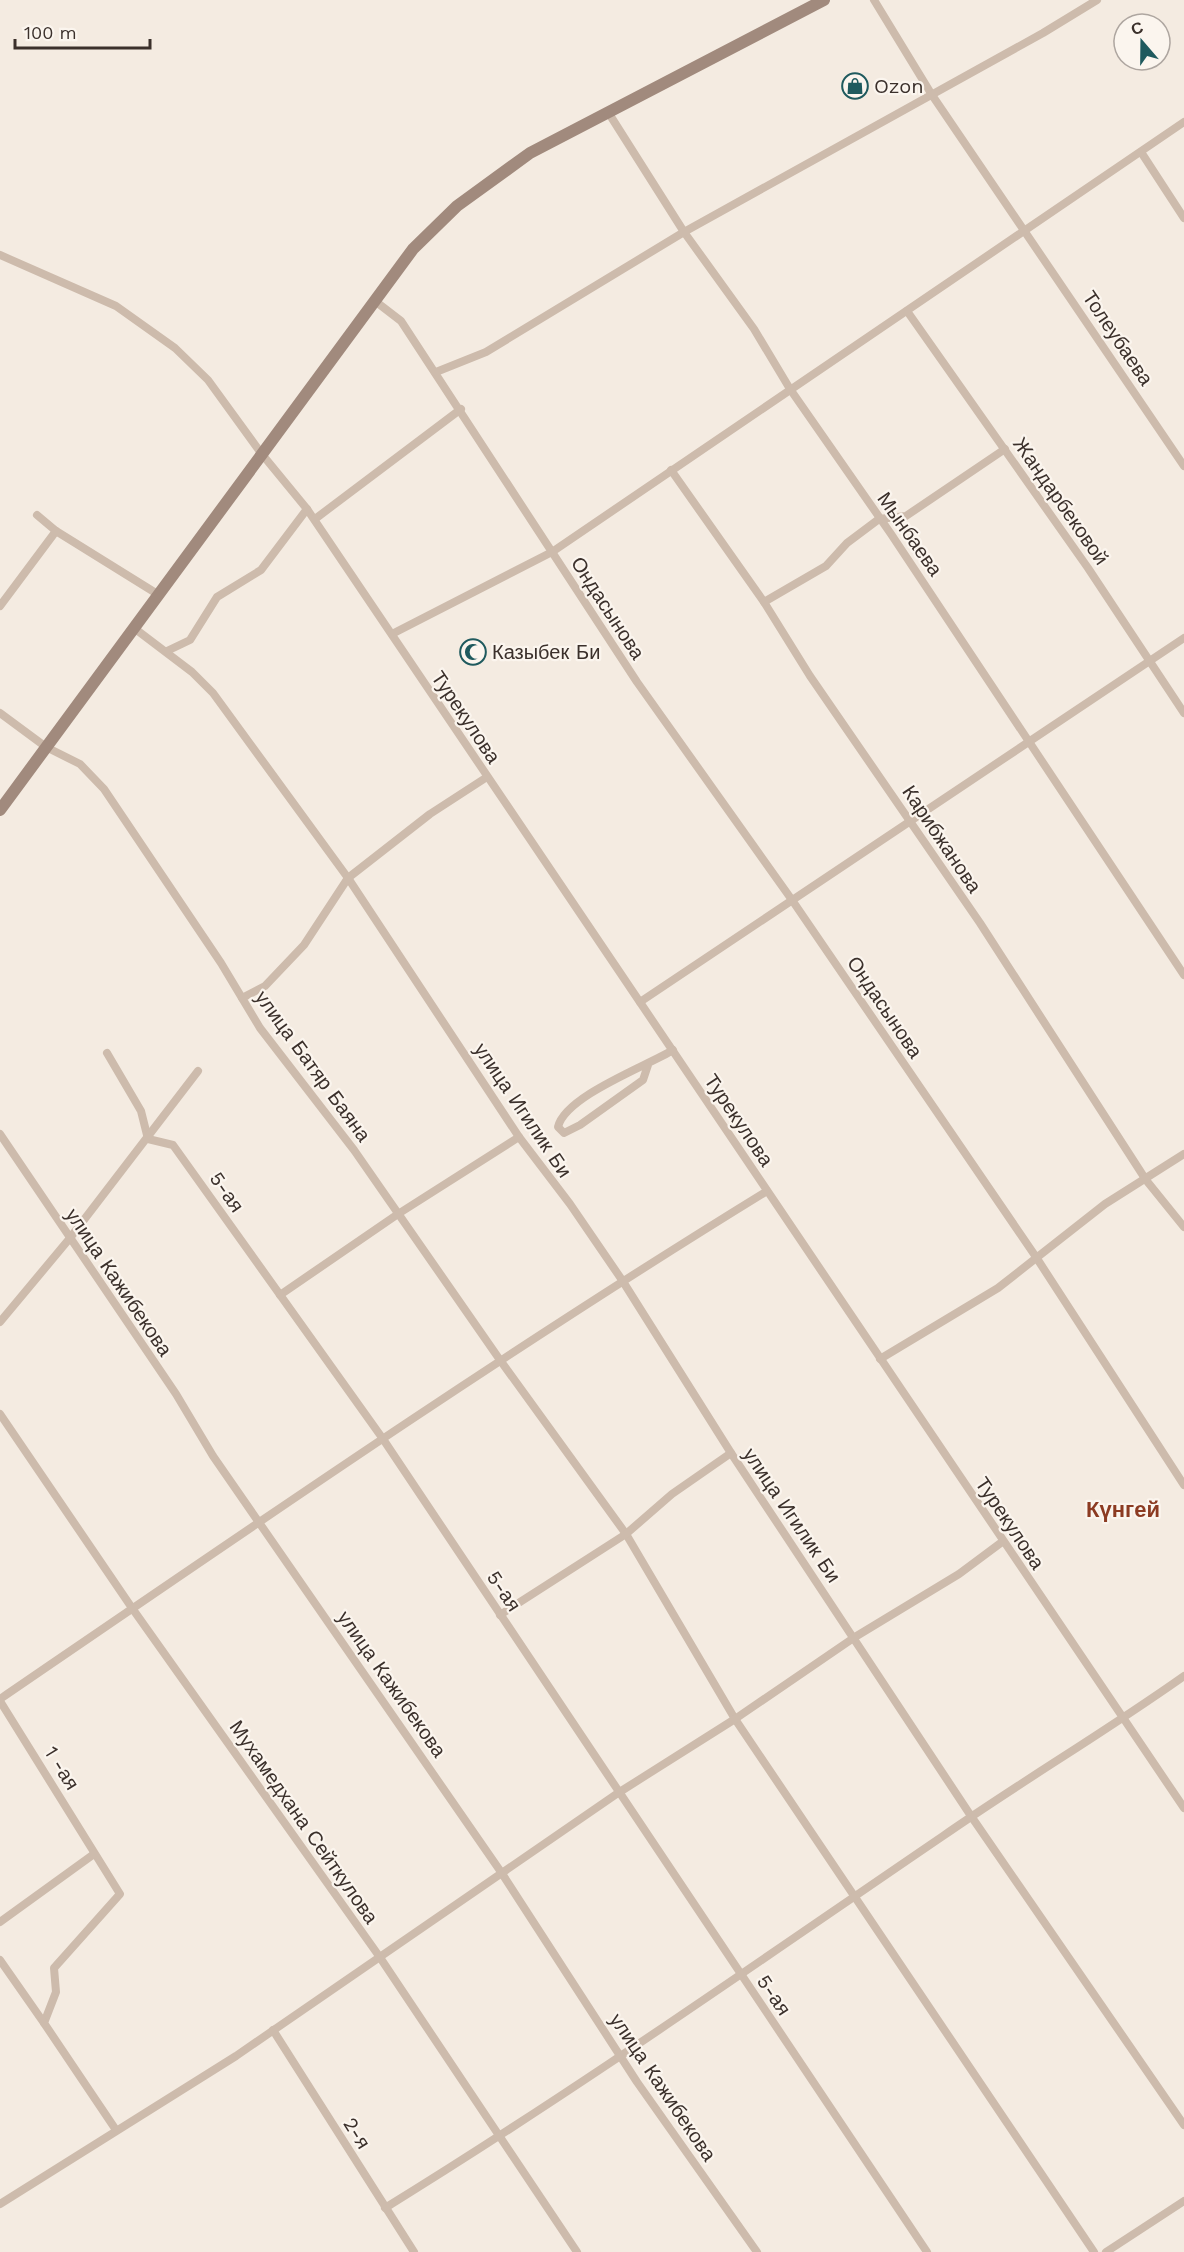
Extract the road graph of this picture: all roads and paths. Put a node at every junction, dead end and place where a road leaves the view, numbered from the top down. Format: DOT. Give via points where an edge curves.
graph roads {
  1 [pos="824,0"];
  2 [pos="873,0"];
  3 [pos="1097,0"];
  4 [pos="932,95"];
  5 [pos="608,112"];
  6 [pos="1184,122"];
  7 [pos="1141,152"];
  8 [pos="1184,218"];
  9 [pos="1024,228"];
  10 [pos="684,232"];
  11 [pos="0,255"];
  12 [pos="375,301"];
  13 [pos="908,311"];
  14 [pos="436,372"];
  15 [pos="790,389"];
  16 [pos="461,409"];
  17 [pos="1005,449"];
  18 [pos="261,453"];
  19 [pos="1184,466"];
  20 [pos="671,470"];
  21 [pos="307,509"];
  22 [pos="37,514"];
  23 [pos="315,519"];
  24 [pos="879,519"];
  25 [pos="56,531"];
  26 [pos="552,552"];
  27 [pos="159,595"];
  28 [pos="764,602"];
  29 [pos="0,606"];
  30 [pos="134,628"];
  31 [pos="392,634"];
  32 [pos="1184,638"];
  33 [pos="167,651"];
  34 [pos="1149,661"];
  35 [pos="0,713"];
  36 [pos="1184,713"];
  37 [pos="1029,740"];
  38 [pos="46,747"];
  39 [pos="487,777"];
  40 [pos="0,810"];
  41 [pos="910,821"];
  42 [pos="348,878"];
  43 [pos="792,900"];
  44 [pos="1184,975"];
  45 [pos="242,998"];
  46 [pos="640,1002"];
  47 [pos="673,1050"];
  48 [pos="107,1053"];
  49 [pos="648,1065"];
  50 [pos="198,1071"];
  51 [pos="0,1134"];
  52 [pos="519,1137"];
  53 [pos="148,1139"];
  54 [pos="1184,1154"];
  55 [pos="1146,1180"];
  56 [pos="767,1191"];
  57 [pos="398,1214"];
  58 [pos="1184,1227"];
  59 [pos="70,1239"];
  60 [pos="1036,1257"];
  61 [pos="622,1280"];
  62 [pos="280,1295"];
  63 [pos="0,1322"];
  64 [pos="880,1359"];
  65 [pos="500,1360"];
  66 [pos="0,1414"];
  67 [pos="383,1439"];
  68 [pos="731,1454"];
  69 [pos="1184,1485"];
  70 [pos="260,1522"];
  71 [pos="626,1534"];
  72 [pos="1002,1542"];
  73 [pos="132,1608"];
  74 [pos="500,1615"];
  75 [pos="855,1637"];
  76 [pos="1184,1676"];
  77 [pos="0,1700"];
  78 [pos="735,1719"];
  79 [pos="1124,1719"];
  80 [pos="618,1793"];
  81 [pos="1184,1808"];
  82 [pos="971,1816"];
  83 [pos="94,1854"];
  84 [pos="501,1872"];
  85 [pos="853,1897"];
  86 [pos="0,1922"];
  87 [pos="379,1956"];
  88 [pos="0,1960"];
  89 [pos="740,1975"];
  90 [pos="44,2023"];
  91 [pos="273,2030"];
  92 [pos="620,2055"];
  93 [pos="1184,2125"];
  94 [pos="116,2130"];
  95 [pos="500,2137"];
  96 [pos="1184,2201"];
  97 [pos="0,2204"];
  98 [pos="385,2208"];
  99 [pos="414,2252"];
  100 [pos="577,2252"];
  101 [pos="757,2252"];
  102 [pos="927,2252"];
  103 [pos="1094,2252"];
  104 [pos="1106,2252"];
  1 -- 5 [label="main road"];
  2 -- 4 [label="street, Толеубаева"];
  3 -- 4 [label="street"];
  4 -- 9 [label="street, Толеубаева"];
  4 -- 10 [label="street"];
  5 -- 10 [label="street, Мынбаева"];
  5 -- 12 [label="main road" via="530,153 457,206 413,249"];
  6 -- 7 [label="street"];
  7 -- 8 [label="street"];
  7 -- 9 [label="street"];
  9 -- 13 [label="street"];
  9 -- 19 [label="street, Толеубаева"];
  10 -- 14 [label="street" via="486,352"];
  10 -- 15 [label="street, Мынбаева" via="754,329"];
  11 -- 18 [label="street, Турекулова" via="116,306 175,348 208,380"];
  12 -- 14 [label="street, Ондасынова" via="401,321"];
  12 -- 18 [label="main road"];
  13 -- 15 [label="street"];
  13 -- 17 [label="street, Жандарбековой"];
  14 -- 16 [label="street, Ондасынова"];
  15 -- 20 [label="street"];
  15 -- 24 [label="street, Мынбаева"];
  16 -- 23 [label="street"];
  16 -- 26 [label="street, Ондасынова"];
  17 -- 24 [label="street" via="906,516"];
  17 -- 34 [label="street, Жандарбековой"];
  18 -- 21 [label="street, Турекулова"];
  18 -- 27 [label="main road"];
  20 -- 26 [label="street"];
  20 -- 28 [label="street, Карибжанова"];
  21 -- 23 [label="street, Турекулова"];
  21 -- 33 [label="street" via="261,570 217,597 190,640"];
  22 -- 25 [label="street"];
  23 -- 31 [label="street, Турекулова"];
  24 -- 28 [label="street" via="847,543 826,566"];
  24 -- 37 [label="street, Мынбаева"];
  25 -- 27 [label="street"];
  25 -- 29 [label="street"];
  26 -- 31 [label="street"];
  26 -- 43 [label="street, Ондасынова" via="637,682"];
  27 -- 30 [label="main road"];
  28 -- 41 [label="street, Карибжанова"];
  30 -- 33 [label="street, улица Игилик Би"];
  30 -- 38 [label="main road"];
  31 -- 39 [label="street, Турекулова"];
  32 -- 34 [label="street"];
  33 -- 42 [label="street, улица Игилик Би" via="213,693"];
  34 -- 36 [label="street, Жандарбековой"];
  34 -- 37 [label="street"];
  35 -- 38 [label="street, улица Батяр Баяна"];
  37 -- 41 [label="street"];
  37 -- 44 [label="street, Мынбаева"];
  38 -- 40 [label="main road"];
  38 -- 45 [label="street, улица Батяр Баяна" via="80,764 104,789"];
  39 -- 42 [label="street" via="430,814"];
  39 -- 46 [label="street, Турекулова"];
  41 -- 43 [label="street"];
  41 -- 55 [label="street, Карибжанова"];
  42 -- 45 [label="street" via="304,945 265,986"];
  42 -- 52 [label="street, улица Игилик Би"];
  43 -- 46 [label="street"];
  43 -- 60 [label="street, Ондасынова"];
  45 -- 57 [label="street, улица Батяр Баяна"];
  46 -- 47 [label="street, Турекулова"];
  47 -- 49 [label="street"];
  47 -- 56 [label="street, Турекулова"];
  48 -- 53 [label="street" via="141,1111"];
  49 -- 49 [label="street" via="643,1080 580,1125 564,1132 558,1127 565,1113 587,1096 634,1068"];
  50 -- 53 [label="street"];
  51 -- 59 [label="street, улица Кажибекова"];
  52 -- 57 [label="street"];
  52 -- 61 [label="street, улица Игилик Би"];
  53 -- 59 [label="street"];
  53 -- 62 [label="street, 5-ая" via="173,1145"];
  54 -- 55 [label="street"];
  55 -- 58 [label="street, Карибжанова"];
  55 -- 60 [label="street" via="1105,1204"];
  56 -- 61 [label="street"];
  56 -- 64 [label="street, Турекулова"];
  57 -- 62 [label="street"];
  57 -- 65 [label="street, улица Батяр Баяна"];
  59 -- 63 [label="street"];
  59 -- 70 [label="street, улица Кажибекова"];
  60 -- 64 [label="street" via="998,1288"];
  60 -- 69 [label="street, Ондасынова"];
  61 -- 65 [label="street"];
  61 -- 68 [label="street, улица Игилик Би"];
  62 -- 67 [label="street, 5-ая"];
  64 -- 72 [label="street, Турекулова"];
  65 -- 67 [label="street"];
  65 -- 71 [label="street, улица Батяр Баяна"];
  66 -- 73 [label="street, Мухамедхана Сейткулова"];
  67 -- 70 [label="street"];
  67 -- 74 [label="street, 5-ая"];
  68 -- 71 [label="street" via="672,1494"];
  68 -- 75 [label="street, улица Игилик Би"];
  70 -- 73 [label="street"];
  70 -- 84 [label="street, улица Кажибекова"];
  71 -- 74 [label="street"];
  71 -- 78 [label="street, улица Батяр Баяна"];
  72 -- 75 [label="street" via="959,1574"];
  72 -- 79 [label="street, Турекулова"];
  73 -- 77 [label="street"];
  73 -- 87 [label="street, Мухамедхана Сейткулова"];
  74 -- 80 [label="street, 5-ая"];
  75 -- 78 [label="street"];
  75 -- 82 [label="street, улица Игилик Би"];
  76 -- 79 [label="street"];
  77 -- 83 [label="street, 1 -ая"];
  78 -- 80 [label="street"];
  78 -- 85 [label="street, улица Батяр Баяна"];
  79 -- 81 [label="street, Турекулова"];
  79 -- 82 [label="street"];
  80 -- 84 [label="street"];
  80 -- 89 [label="street, 5-ая"];
  82 -- 85 [label="street"];
  82 -- 93 [label="street, улица Игилик Би"];
  83 -- 86 [label="street"];
  83 -- 90 [label="street, 1 -ая" via="120,1894 54,1968 56,1992"];
  84 -- 87 [label="street"];
  84 -- 92 [label="street, улица Кажибекова"];
  85 -- 89 [label="street"];
  85 -- 103 [label="street, улица Батяр Баяна"];
  87 -- 91 [label="street"];
  87 -- 95 [label="street, Мухамедхана Сейткулова"];
  88 -- 90 [label="street"];
  89 -- 92 [label="street"];
  89 -- 102 [label="street, 5-ая"];
  90 -- 94 [label="street"];
  91 -- 94 [label="street"];
  91 -- 98 [label="street, 2-я"];
  92 -- 95 [label="street"];
  92 -- 101 [label="street, улица Кажибекова"];
  94 -- 97 [label="street"];
  95 -- 98 [label="street"];
  95 -- 100 [label="street, Мухамедхана Сейткулова"];
  96 -- 104 [label="street"];
  98 -- 99 [label="street, 2-я"];
}
